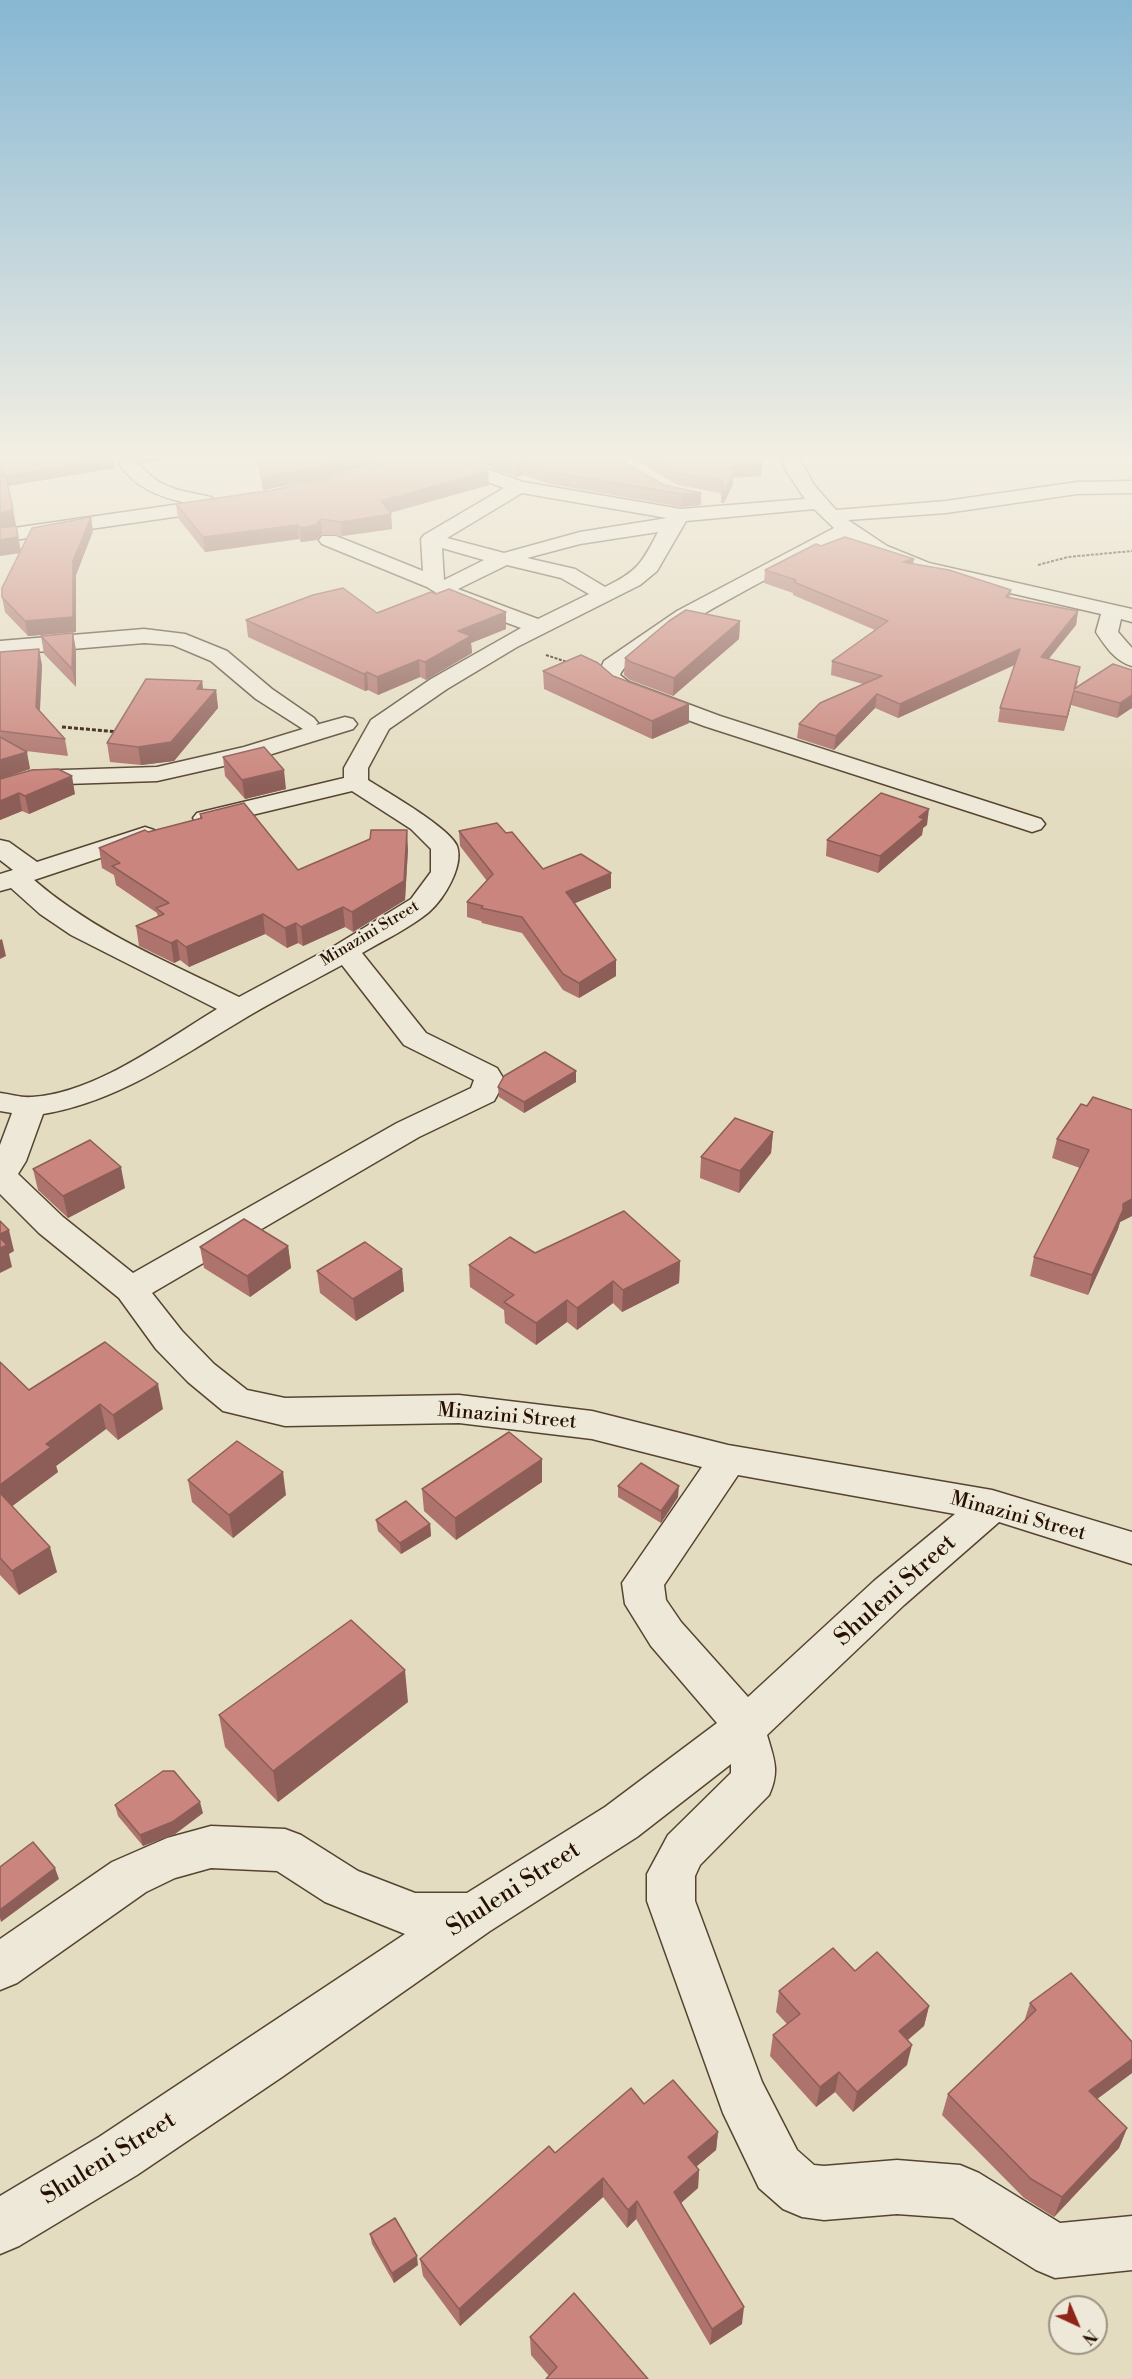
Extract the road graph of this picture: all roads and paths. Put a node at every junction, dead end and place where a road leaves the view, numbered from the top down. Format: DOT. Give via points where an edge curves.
graph roads {
  1 [pos="388,565"];
  2 [pos="435,565"];
  3 [pos="488,565"];
  4 [pos="534,565"];
  5 [pos="651,565"];
  6 [pos="775,565"];
  7 [pos="919,565"];
  8 [pos="1039,565"];
  9 [pos="996,583"];
  10 [pos="438,586"];
  11 [pos="605,595"];
  12 [pos="1122,613"];
  13 [pos="540,627"];
  14 [pos="509,642"];
  15 [pos="0,648"];
  16 [pos="1132,659"];
  17 [pos="608,677"];
  18 [pos="306,723"];
  19 [pos="345,724"];
  20 [pos="356,783"];
  21 [pos="0,789"];
  22 [pos="1032,824"];
  23 [pos="0,848"];
  24 [pos="16,877"];
  25 [pos="346,951"];
  26 [pos="239,1009"];
  27 [pos="15,1104"];
  28 [pos="0,1177"];
  29 [pos="131,1290"];
  30 [pos="728,1460"];
  31 [pos="992,1505"];
  32 [pos="1132,1548"];
  33 [pos="745,1727"];
  34 [pos="473,1915"];
  35 [pos="0,1966"];
  36 [pos="0,2228"];
  37 [pos="1132,2243"];
  1 -- 10 [label="street"];
  2 -- 10 [label="street"];
  3 -- 10 [label="street"];
  4 -- 11 [label="street" via="568,573"];
  5 -- 11 [label="street" via="633,581"];
  6 -- 17 [label="street" via="677,621 612,666"];
  7 -- 9 [label="street"];
  8 -- 9 [label="path"];
  9 -- 12 [label="street"];
  10 -- 13 [label="street" via="458,598"];
  11 -- 13 [label="street"];
  12 -- 16 [label="street" via="1107,632"];
  13 -- 14 [label="street"];
  14 -- 17 [label="path"];
  14 -- 20 [label="street" via="379,725 356,768"];
  15 -- 18 [label="street" via="144,636 177,639 219,656"];
  17 -- 22 [label="street" via="621,687 712,721"];
  19 -- 21 [label="street" via="250,753 157,774 33,778"];
  20 -- 24 [label="street" via="177,826"];
  20 -- 25 [label="street, Minazini Street" via="420,824 444,847 444,872 421,905"];
  23 -- 24 [label="street"];
  24 -- 26 [label="street" via="81,929"];
  25 -- 26 [label="street, Minazini Street"];
  25 -- 29 [label="street" via="415,1039 486,1074 490,1081 483,1094 408,1130"];
  26 -- 27 [label="street, Minazini Street" via="122,1079 66,1101"];
  27 -- 28 [label="street, Minazini Street" via="10,1161"];
  28 -- 29 [label="street, Minazini Street" via="51,1225"];
  29 -- 30 [label="street, Minazini Street" via="169,1341 236,1401 285,1412 459,1409 592,1425"];
  30 -- 31 [label="street, Minazini Street"];
  30 -- 33 [label="street" via="643,1583 646,1604 666,1634"];
  31 -- 32 [label="street, Minazini Street"];
  31 -- 33 [label="street, Shuleni Street" via="889,1593"];
  33 -- 34 [label="street, Shuleni Street" via="621,1822"];
  33 -- 37 [label="street" via="754,1767 753,1781 684,1850 671,1874 672,1901 741,2095 778,2169 802,2190 824,2193 897,2187 960,2192 1055,2251"];
  34 -- 35 [label="street" via="415,1916 342,1887 285,1850 211,1847 167,1859 129,1877"];
  34 -- 36 [label="street, Shuleni Street" via="147,2136"];
}
